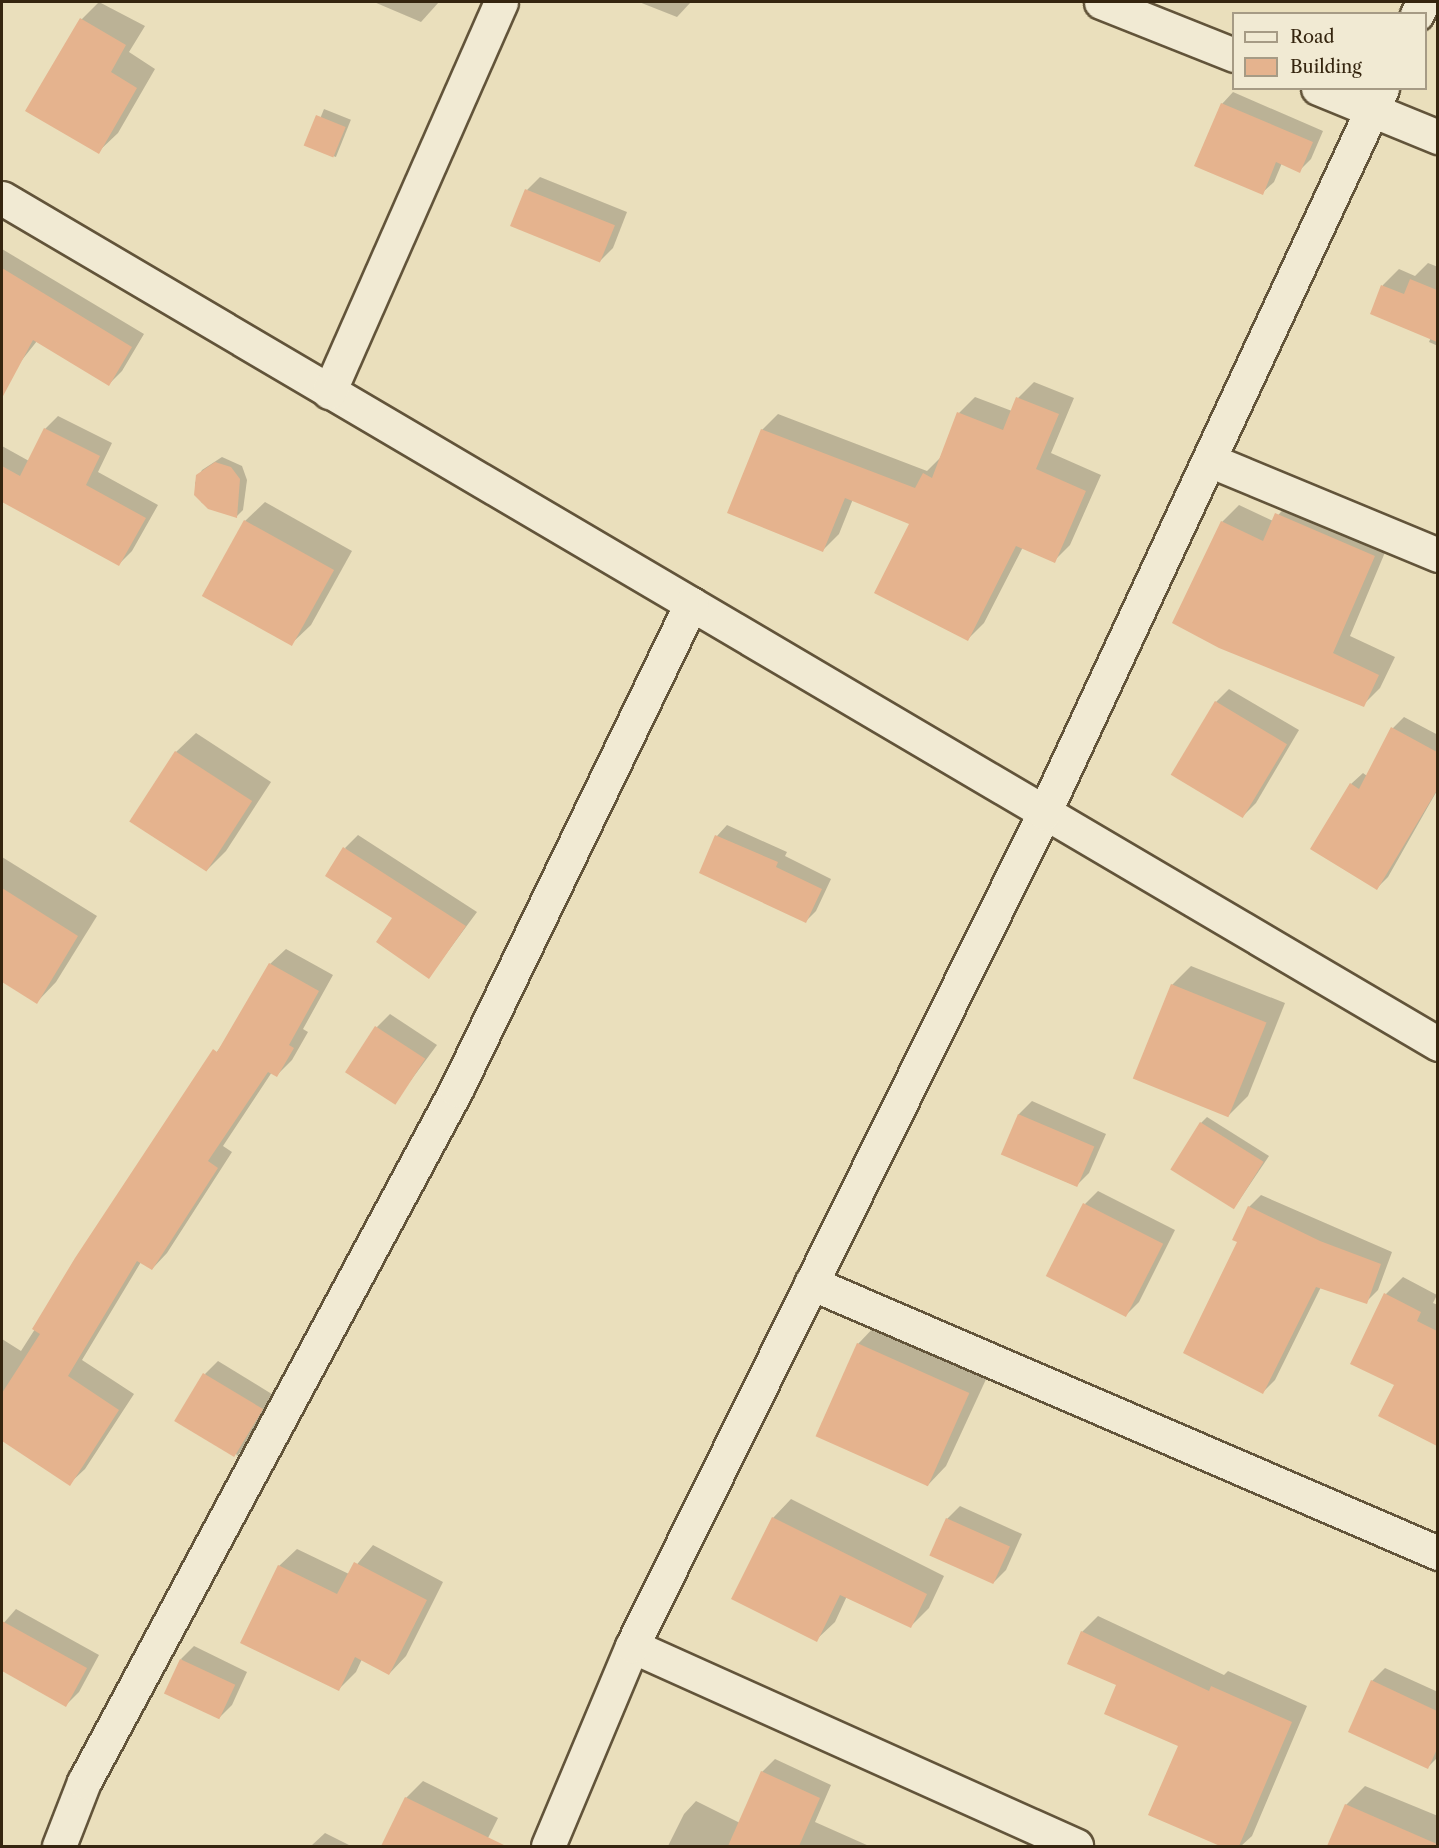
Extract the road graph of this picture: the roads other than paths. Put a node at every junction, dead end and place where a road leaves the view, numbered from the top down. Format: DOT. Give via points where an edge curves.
graph roads {
  1 [pos="501,2"];
  2 [pos="1101,2"];
  3 [pos="1232,55"];
  4 [pos="1329,90"];
  5 [pos="1377,99"];
  6 [pos="1437,137"];
  7 [pos="2,198"];
  8 [pos="329,392"];
  9 [pos="1209,460"];
  10 [pos="1437,555"];
  11 [pos="691,604"];
  12 [pos="1044,813"];
  13 [pos="1437,1044"];
  14 [pos="811,1283"];
  15 [pos="1437,1553"];
  16 [pos="632,1646"];
  17 [pos="59,1846"];
  18 [pos="548,1846"];
  19 [pos="1077,1846"];
  1 -- 8 [label="street"];
  2 -- 3 [label="street"];
  4 -- 5 [label="street"];
  5 -- 6 [label="street"];
  5 -- 9 [label="street"];
  7 -- 8 [label="street"];
  8 -- 11 [label="street"];
  9 -- 10 [label="street"];
  9 -- 12 [label="street"];
  11 -- 12 [label="street"];
  11 -- 17 [label="street" via="456,1090 84,1782"];
  12 -- 13 [label="street"];
  12 -- 14 [label="street"];
  14 -- 15 [label="street"];
  14 -- 16 [label="street"];
  16 -- 18 [label="street"];
  16 -- 19 [label="street"];
}
